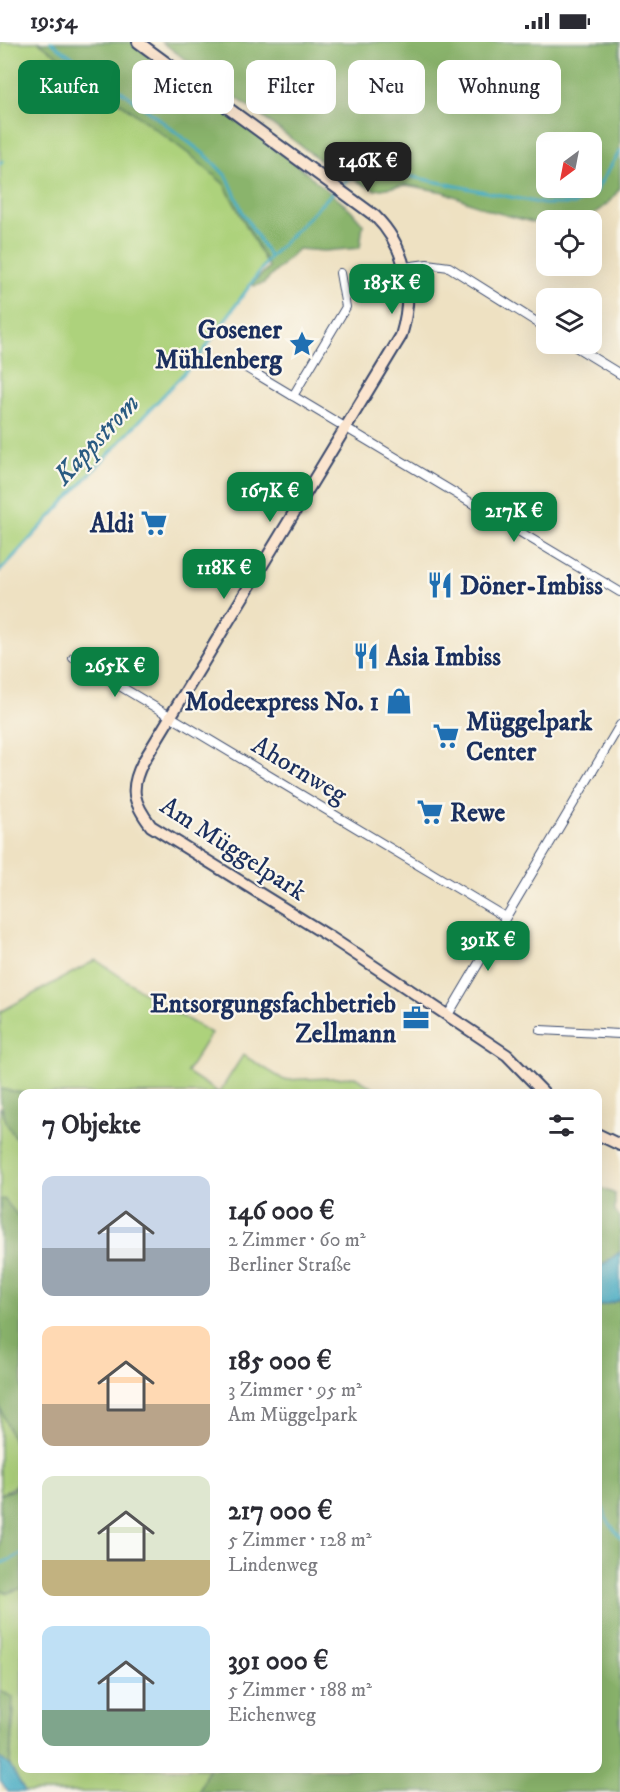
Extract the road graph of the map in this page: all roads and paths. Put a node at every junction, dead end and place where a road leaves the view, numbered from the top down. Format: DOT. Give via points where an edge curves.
graph roads {
  1 [pos="138,42"];
  2 [pos="404,267"];
  3 [pos="340,273"];
  4 [pos="536,322"];
  5 [pos="587,354"];
  6 [pos="243,366"];
  7 [pos="620,374"];
  8 [pos="293,396"];
  9 [pos="344,427"];
  10 [pos="620,592"];
  11 [pos="73,658"];
  12 [pos="171,716"];
  13 [pos="620,725"];
  14 [pos="505,917"];
  15 [pos="448,1015"];
  16 [pos="540,1030"];
  17 [pos="620,1035"];
  18 [pos="539,1089"];
  19 [pos="602,1136"];
  20 [pos="620,1145"];
  1 -- 2 [label="main road, Am Müggelpark" via="382,223"];
  2 -- 4 [label="street" via="449,267"];
  2 -- 9 [label="main road, Am Müggelpark" via="408,302 401,336"];
  3 -- 8 [label="street" via="346,307"];
  5 -- 7 [label="street"];
  6 -- 8 [label="street"];
  8 -- 9 [label="street"];
  9 -- 10 [label="street"];
  9 -- 12 [label="main road, Am Müggelpark"];
  11 -- 12 [label="street, Ahornweg"];
  12 -- 14 [label="street, Ahornweg"];
  12 -- 15 [label="main road, Am Müggelpark" via="134,785 138,810 151,826"];
  13 -- 14 [label="street"];
  14 -- 15 [label="street"];
  15 -- 18 [label="main road, Am Müggelpark" via="507,1054"];
  16 -- 17 [label="street"];
  19 -- 20 [label="main road"];
}
